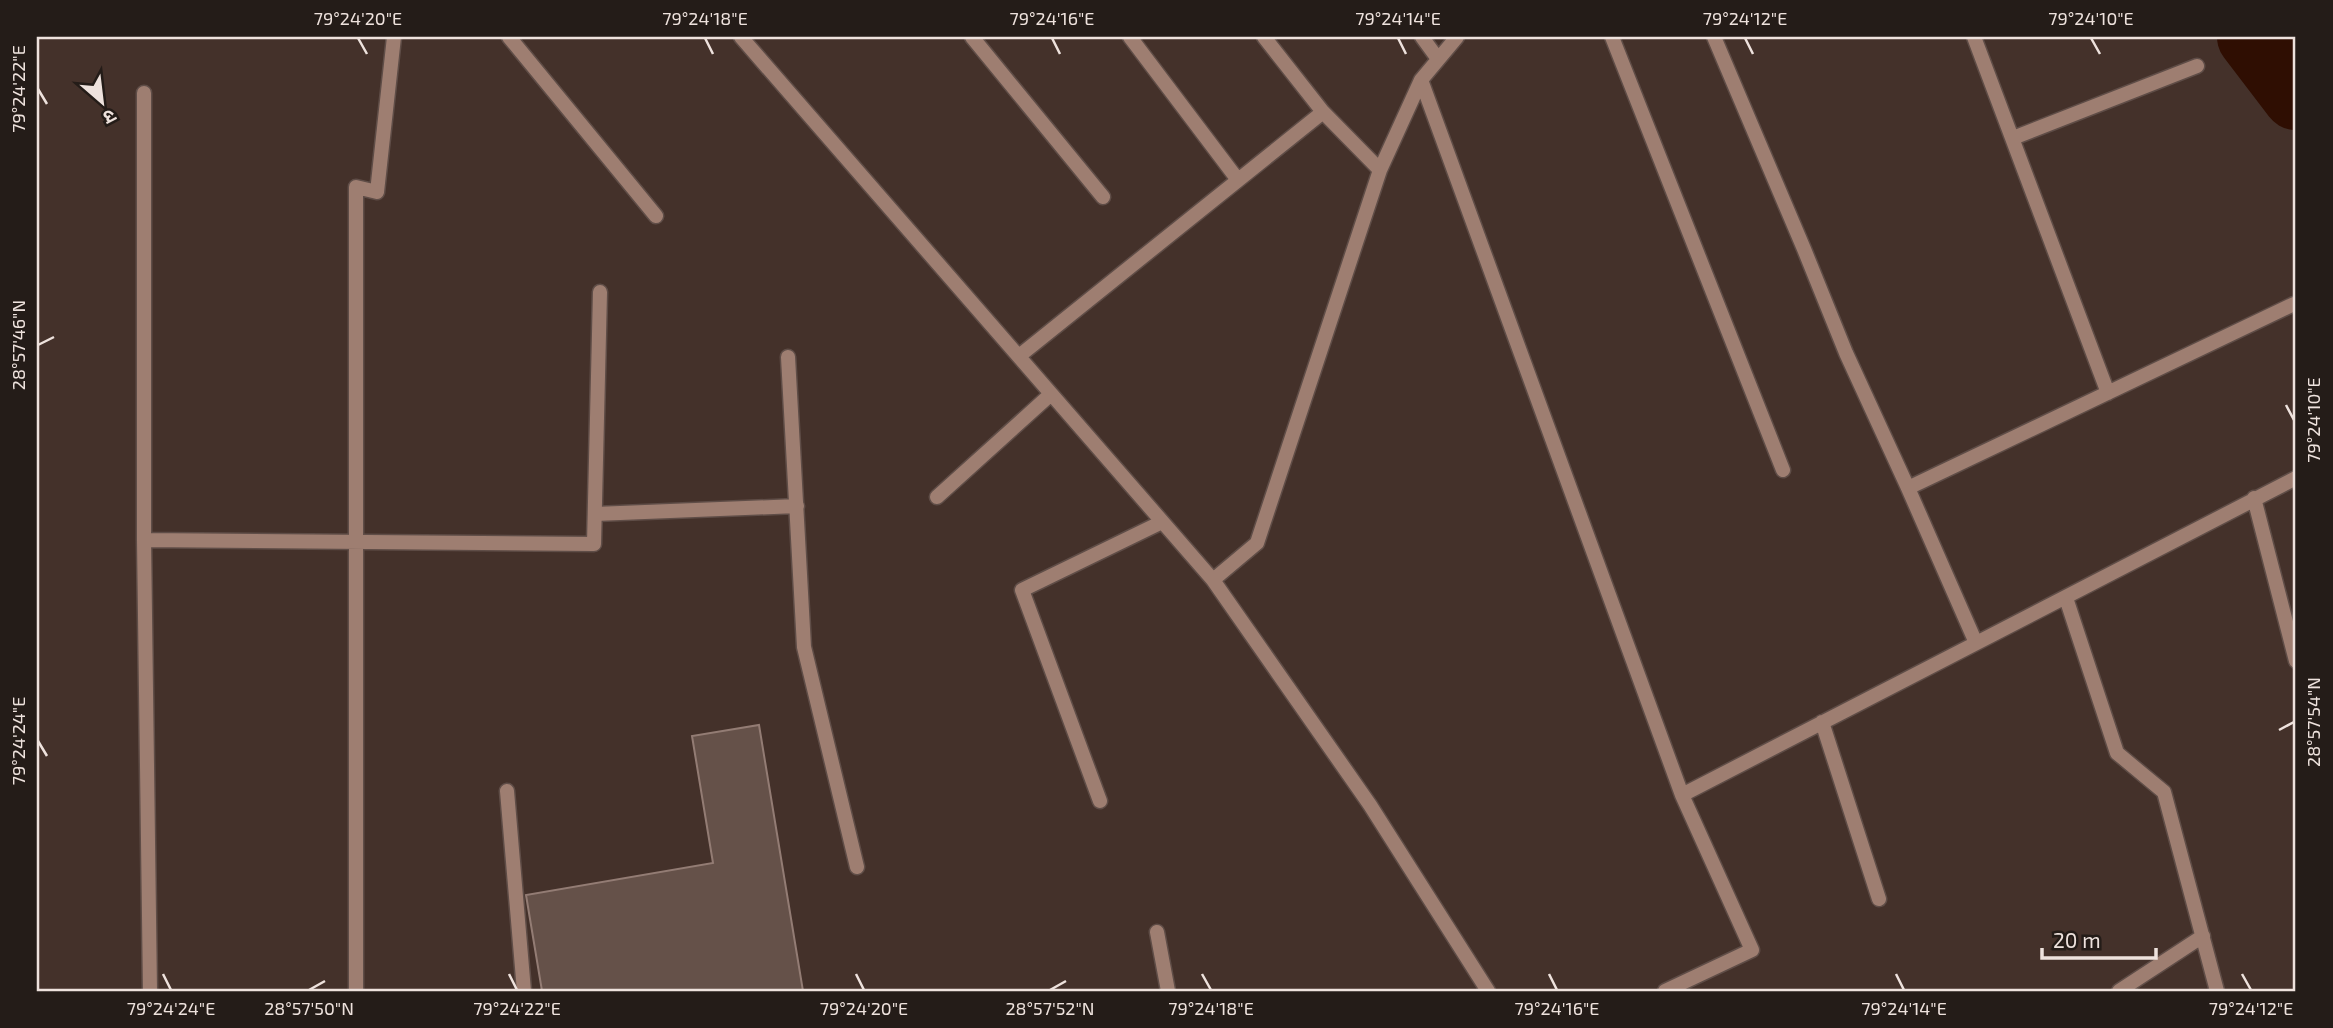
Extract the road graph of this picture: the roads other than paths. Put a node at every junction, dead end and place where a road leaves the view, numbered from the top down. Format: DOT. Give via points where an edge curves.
graph roads {
  1 [pos="394,37"];
  2 [pos="509,37"];
  3 [pos="741,37"];
  4 [pos="972,37"];
  5 [pos="1130,37"];
  6 [pos="1264,37"];
  7 [pos="1422,37"];
  8 [pos="1457,37"];
  9 [pos="1612,37"];
  10 [pos="1714,37"];
  11 [pos="1974,37"];
  12 [pos="1438,60"];
  13 [pos="2197,66"];
  14 [pos="1421,80"];
  15 [pos="144,93"];
  16 [pos="1323,112"];
  17 [pos="2012,138"];
  18 [pos="1381,170"];
  19 [pos="1238,180"];
  20 [pos="1103,197"];
  21 [pos="656,216"];
  22 [pos="600,292"];
  23 [pos="2294,304"];
  24 [pos="1019,356"];
  25 [pos="788,357"];
  26 [pos="2108,393"];
  27 [pos="1051,394"];
  28 [pos="1783,470"];
  29 [pos="2296,478"];
  30 [pos="1908,488"];
  31 [pos="937,497"];
  32 [pos="2253,499"];
  33 [pos="797,506"];
  34 [pos="595,514"];
  35 [pos="1162,522"];
  36 [pos="144,540"];
  37 [pos="357,543"];
  38 [pos="1213,580"];
  39 [pos="2066,598"];
  40 [pos="1976,643"];
  41 [pos="2296,661"];
  42 [pos="1822,722"];
  43 [pos="507,792"];
  44 [pos="1682,795"];
  45 [pos="1100,801"];
  46 [pos="856,867"];
  47 [pos="1879,899"];
  48 [pos="1157,932"];
  49 [pos="2203,936"];
  50 [pos="150,991"];
  51 [pos="356,991"];
  52 [pos="524,991"];
  53 [pos="1168,991"];
  54 [pos="1488,991"];
  55 [pos="1665,991"];
  56 [pos="2119,991"];
  57 [pos="2217,991"];
  1 -- 37 [label="street" via="377,192 356,187"];
  2 -- 21 [label="street"];
  3 -- 24 [label="street"];
  4 -- 20 [label="street"];
  5 -- 19 [label="street"];
  6 -- 16 [label="street"];
  7 -- 12 [label="street"];
  8 -- 12 [label="street"];
  9 -- 28 [label="street"];
  10 -- 30 [label="street" via="1846,354"];
  11 -- 17 [label="street"];
  12 -- 14 [label="street"];
  13 -- 17 [label="street"];
  14 -- 18 [label="street"];
  14 -- 44 [label="street"];
  15 -- 36 [label="street"];
  16 -- 18 [label="street"];
  16 -- 19 [label="street"];
  17 -- 26 [label="street"];
  18 -- 38 [label="street" via="1257,543"];
  19 -- 24 [label="street"];
  22 -- 34 [label="street"];
  23 -- 26 [label="street"];
  24 -- 27 [label="street"];
  25 -- 33 [label="street"];
  26 -- 30 [label="street"];
  27 -- 31 [label="street"];
  27 -- 35 [label="street"];
  29 -- 32 [label="street"];
  30 -- 40 [label="street"];
  32 -- 39 [label="street"];
  32 -- 41 [label="street"];
  33 -- 34 [label="street"];
  33 -- 46 [label="street" via="804,647"];
  34 -- 37 [label="street" via="594,544"];
  35 -- 38 [label="street"];
  35 -- 45 [label="street" via="1022,590"];
  36 -- 37 [label="street"];
  36 -- 50 [label="street"];
  37 -- 51 [label="street"];
  38 -- 54 [label="street" via="1370,805"];
  39 -- 40 [label="street"];
  39 -- 49 [label="street" via="2117,753 2164,792"];
  40 -- 42 [label="street"];
  42 -- 44 [label="street"];
  42 -- 47 [label="street"];
  43 -- 52 [label="street"];
  44 -- 55 [label="street" via="1752,950"];
  48 -- 53 [label="street"];
  49 -- 56 [label="street"];
  49 -- 57 [label="street"];
}
